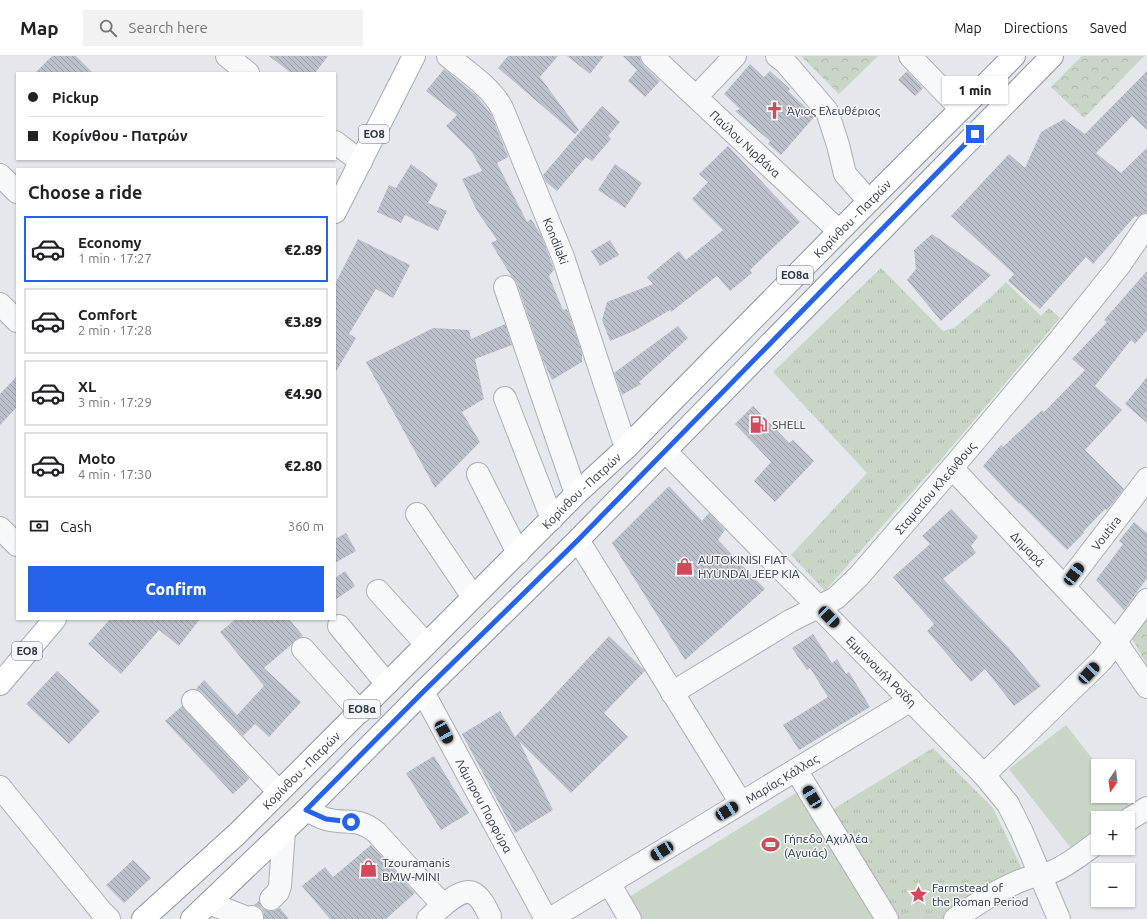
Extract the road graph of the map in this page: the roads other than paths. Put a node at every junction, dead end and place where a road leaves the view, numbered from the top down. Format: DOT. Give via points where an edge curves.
graph roads {
  1 [pos="227,56"];
  2 [pos="414,56"];
  3 [pos="448,56"];
  4 [pos="652,56"];
  5 [pos="735,56"];
  6 [pos="777,56"];
  7 [pos="910,56"];
  8 [pos="1014,56"];
  9 [pos="1052,56"];
  10 [pos="247,72"];
  11 [pos="696,97"];
  12 [pos="961,109"];
  13 [pos="336,143"];
  14 [pos="360,162"];
  15 [pos="0,175"];
  16 [pos="16,191"];
  17 [pos="869,200"];
  18 [pos="336,210"];
  19 [pos="1147,225"];
  20 [pos="839,231"];
  21 [pos="505,287"];
  22 [pos="0,304"];
  23 [pos="16,319"];
  24 [pos="506,398"];
  25 [pos="626,448"];
  26 [pos="665,451"];
  27 [pos="952,468"];
  28 [pos="478,474"];
  29 [pos="1147,479"];
  30 [pos="576,494"];
  31 [pos="417,514"];
  32 [pos="552,519"];
  33 [pos="0,528"];
  34 [pos="578,540"];
  35 [pos="16,544"];
  36 [pos="518,553"];
  37 [pos="1065,586"];
  38 [pos="378,591"];
  39 [pos="473,597"];
  40 [pos="1147,600"];
  41 [pos="819,607"];
  42 [pos="54,620"];
  43 [pos="339,626"];
  44 [pos="1116,642"];
  45 [pos="426,644"];
  46 [pos="302,649"];
  47 [pos="0,684"];
  48 [pos="388,684"];
  49 [pos="1147,687"];
  50 [pos="423,692"];
  51 [pos="672,693"];
  52 [pos="911,700"];
  53 [pos="193,701"];
  54 [pos="360,712"];
  55 [pos="796,770"];
  56 [pos="984,775"];
  57 [pos="0,787"];
  58 [pos="279,792"];
  59 [pos="741,803"];
  60 [pos="1147,808"];
  61 [pos="306,810"];
  62 [pos="1135,816"];
  63 [pos="284,831"];
  64 [pos="1091,847"];
  65 [pos="1039,875"];
  66 [pos="609,883"];
  67 [pos="271,899"];
  68 [pos="209,903"];
  69 [pos="435,912"];
  70 [pos="490,916"];
  71 [pos="251,918"];
  72 [pos="109,919"];
  73 [pos="143,919"];
  74 [pos="192,919"];
  75 [pos="546,919"];
  76 [pos="550,919"];
  77 [pos="630,919"];
  78 [pos="887,919"];
  79 [pos="955,919"];
  80 [pos="1059,919"];
  1 -- 10 [label="street"];
  2 -- 14 [label="main road, ΕΟ8"];
  3 -- 25 [label="street, Kondilaki" via="488,89 502,108 563,257"];
  4 -- 11 [label="street, Παύλου Νιρβάνα"];
  5 -- 11 [label="street"];
  6 -- 17 [label="street" via="827,111 845,174"];
  7 -- 12 [label="street"];
  8 -- 12 [label="main road, Κορίνθου - Πατρών / ΕΟ8α"];
  9 -- 26 [label="main road, ΕΟ8α"];
  11 -- 20 [label="street, Παύλου Νιρβάνα"];
  12 -- 17 [label="main road, Κορίνθου - Πατρών / ΕΟ8α"];
  13 -- 14 [label="street"];
  14 -- 18 [label="main road, ΕΟ8"];
  15 -- 16 [label="street"];
  17 -- 20 [label="main road, Κορίνθου - Πατρών / ΕΟ8α"];
  19 -- 27 [label="street, Σταματίου Κλεάνθους" via="1106,282"];
  20 -- 25 [label="main road, Κορίνθου - Πατρών / ΕΟ8α"];
  21 -- 30 [label="street"];
  22 -- 23 [label="street"];
  24 -- 32 [label="street"];
  25 -- 30 [label="main road, Κορίνθου - Πατρών / ΕΟ8α"];
  26 -- 34 [label="main road, ΕΟ8α"];
  26 -- 41 [label="street, Εμμανουήλ Ροΐδη"];
  27 -- 37 [label="street, Δημαρά"];
  27 -- 41 [label="street, Σταματίου Κλεάνθους" via="859,576 836,598"];
  28 -- 36 [label="street"];
  29 -- 37 [label="street, Voutira"];
  30 -- 32 [label="main road, Κορίνθου - Πατρών / ΕΟ8α"];
  31 -- 39 [label="street"];
  32 -- 36 [label="main road, Κορίνθου - Πατρών / ΕΟ8α"];
  33 -- 35 [label="street"];
  34 -- 50 [label="main road, ΕΟ8α"];
  34 -- 51 [label="street"];
  36 -- 39 [label="main road, Κορίνθου - Πατρών / ΕΟ8α"];
  37 -- 44 [label="street, Δημαρά"];
  38 -- 45 [label="street"];
  39 -- 45 [label="main road, Κορίνθου - Πατρών / ΕΟ8α"];
  40 -- 44 [label="street"];
  41 -- 51 [label="street, Σταματίου Κλεάνθους" via="784,624"];
  41 -- 52 [label="street, Εμμανουήλ Ροΐδη"];
  42 -- 47 [label="main road, ΕΟ8"];
  43 -- 48 [label="street"];
  44 -- 49 [label="street, Δημαρά"];
  44 -- 56 [label="street" via="1102,660"];
  45 -- 48 [label="main road, Κορίνθου - Πατρών / ΕΟ8α"];
  46 -- 54 [label="street"];
  48 -- 54 [label="main road, Κορίνθου - Πατρών / ΕΟ8α"];
  50 -- 61 [label="main road, ΕΟ8α"];
  50 -- 75 [label="street, Λάμπρου Πορφύρα"];
  51 -- 59 [label="street"];
  52 -- 55 [label="street, Μαρίας Κάλλας"];
  52 -- 56 [label="street, Εμμανουήλ Ροΐδη"];
  53 -- 58 [label="street"];
  54 -- 58 [label="main road, Κορίνθου - Πατρών / ΕΟ8α"];
  55 -- 59 [label="street, Μαρίας Κάλλας"];
  55 -- 78 [label="street"];
  56 -- 65 [label="street, Εμμανουήλ Ροΐδη" via="1008,804"];
  57 -- 72 [label="street"];
  58 -- 73 [label="main road, Κορίνθου - Πατρών / ΕΟ8α" via="237,834"];
  59 -- 66 [label="street, Μαρίας Κάλλας"];
  60 -- 62 [label="street"];
  61 -- 63 [label="main road, ΕΟ8α"];
  61 -- 69 [label="street" via="326,819 358,822 376,832"];
  63 -- 67 [label="street" via="280,886"];
  63 -- 68 [label="main road, ΕΟ8α"];
  64 -- 65 [label="street" via="1054,871"];
  65 -- 79 [label="street" via="1014,884"];
  65 -- 80 [label="street, Εμμανουήλ Ροΐδη"];
  66 -- 76 [label="street, Μαρίας Κάλλας"];
  66 -- 77 [label="street"];
  68 -- 71 [label="street"];
  68 -- 74 [label="main road, ΕΟ8α"];
  69 -- 70 [label="street" via="465,891 480,899"];
}
